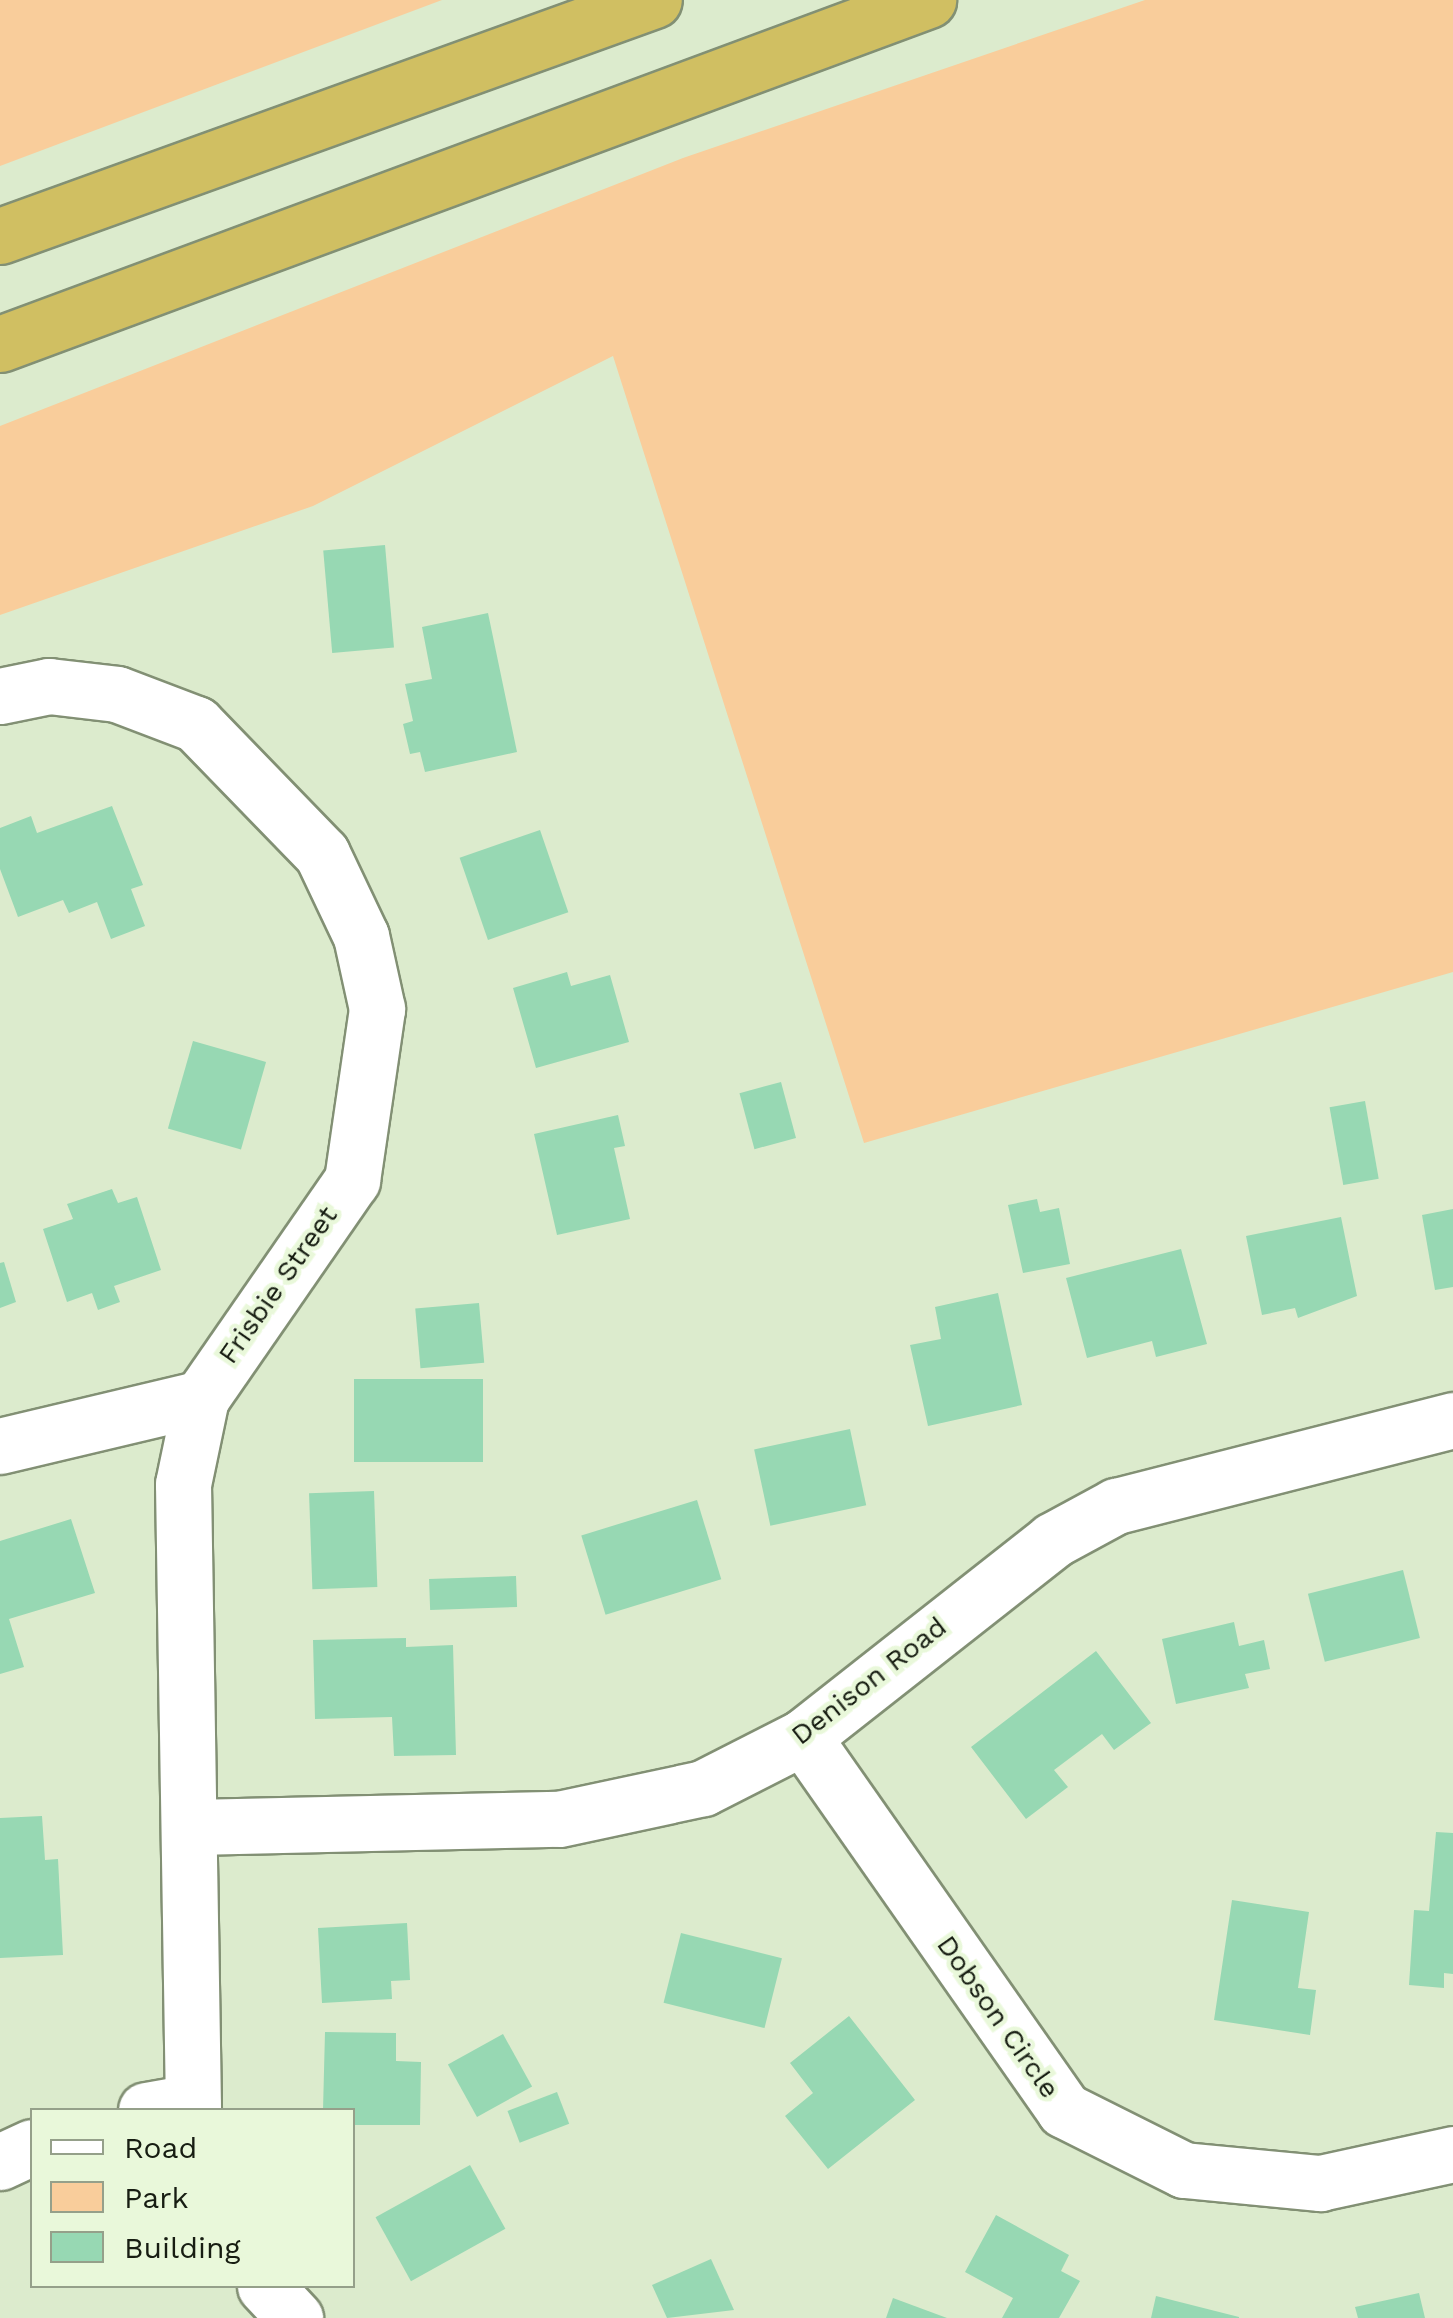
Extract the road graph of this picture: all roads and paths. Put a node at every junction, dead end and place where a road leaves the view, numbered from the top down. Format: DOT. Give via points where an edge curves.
graph roads {
  1 [pos="654,0"];
  2 [pos="928,0"];
  3 [pos="0,236"];
  4 [pos="0,344"];
  5 [pos="0,696"];
  6 [pos="201,1398"];
  7 [pos="1453,1420"];
  8 [pos="0,1446"];
  9 [pos="803,1737"];
  10 [pos="194,1827"];
  11 [pos="177,2108"];
  12 [pos="30,2148"];
  13 [pos="1453,2154"];
  14 [pos="0,2162"];
  15 [pos="267,2288"];
  16 [pos="295,2318"];
  1 -- 3 [label="highway"];
  2 -- 4 [label="highway"];
  5 -- 6 [label="street, Frisbie Street" via="50,686 117,694 196,724 322,854 360,936 378,1010 352,1180"];
  6 -- 8 [label="street"];
  6 -- 10 [label="street, Frisbie Street" via="183,1484"];
  7 -- 9 [label="street, Denison Road" via="1116,1506 984,1591"];
  9 -- 10 [label="street, Denison Road" via="704,1788 559,1819"];
  9 -- 13 [label="street, Dobson Circle" via="1064,2110 1184,2170 1320,2183"];
  10 -- 11 [label="street, Frisbie Street"];
  12 -- 14 [label="street"];
  15 -- 16 [label="street"];
}
